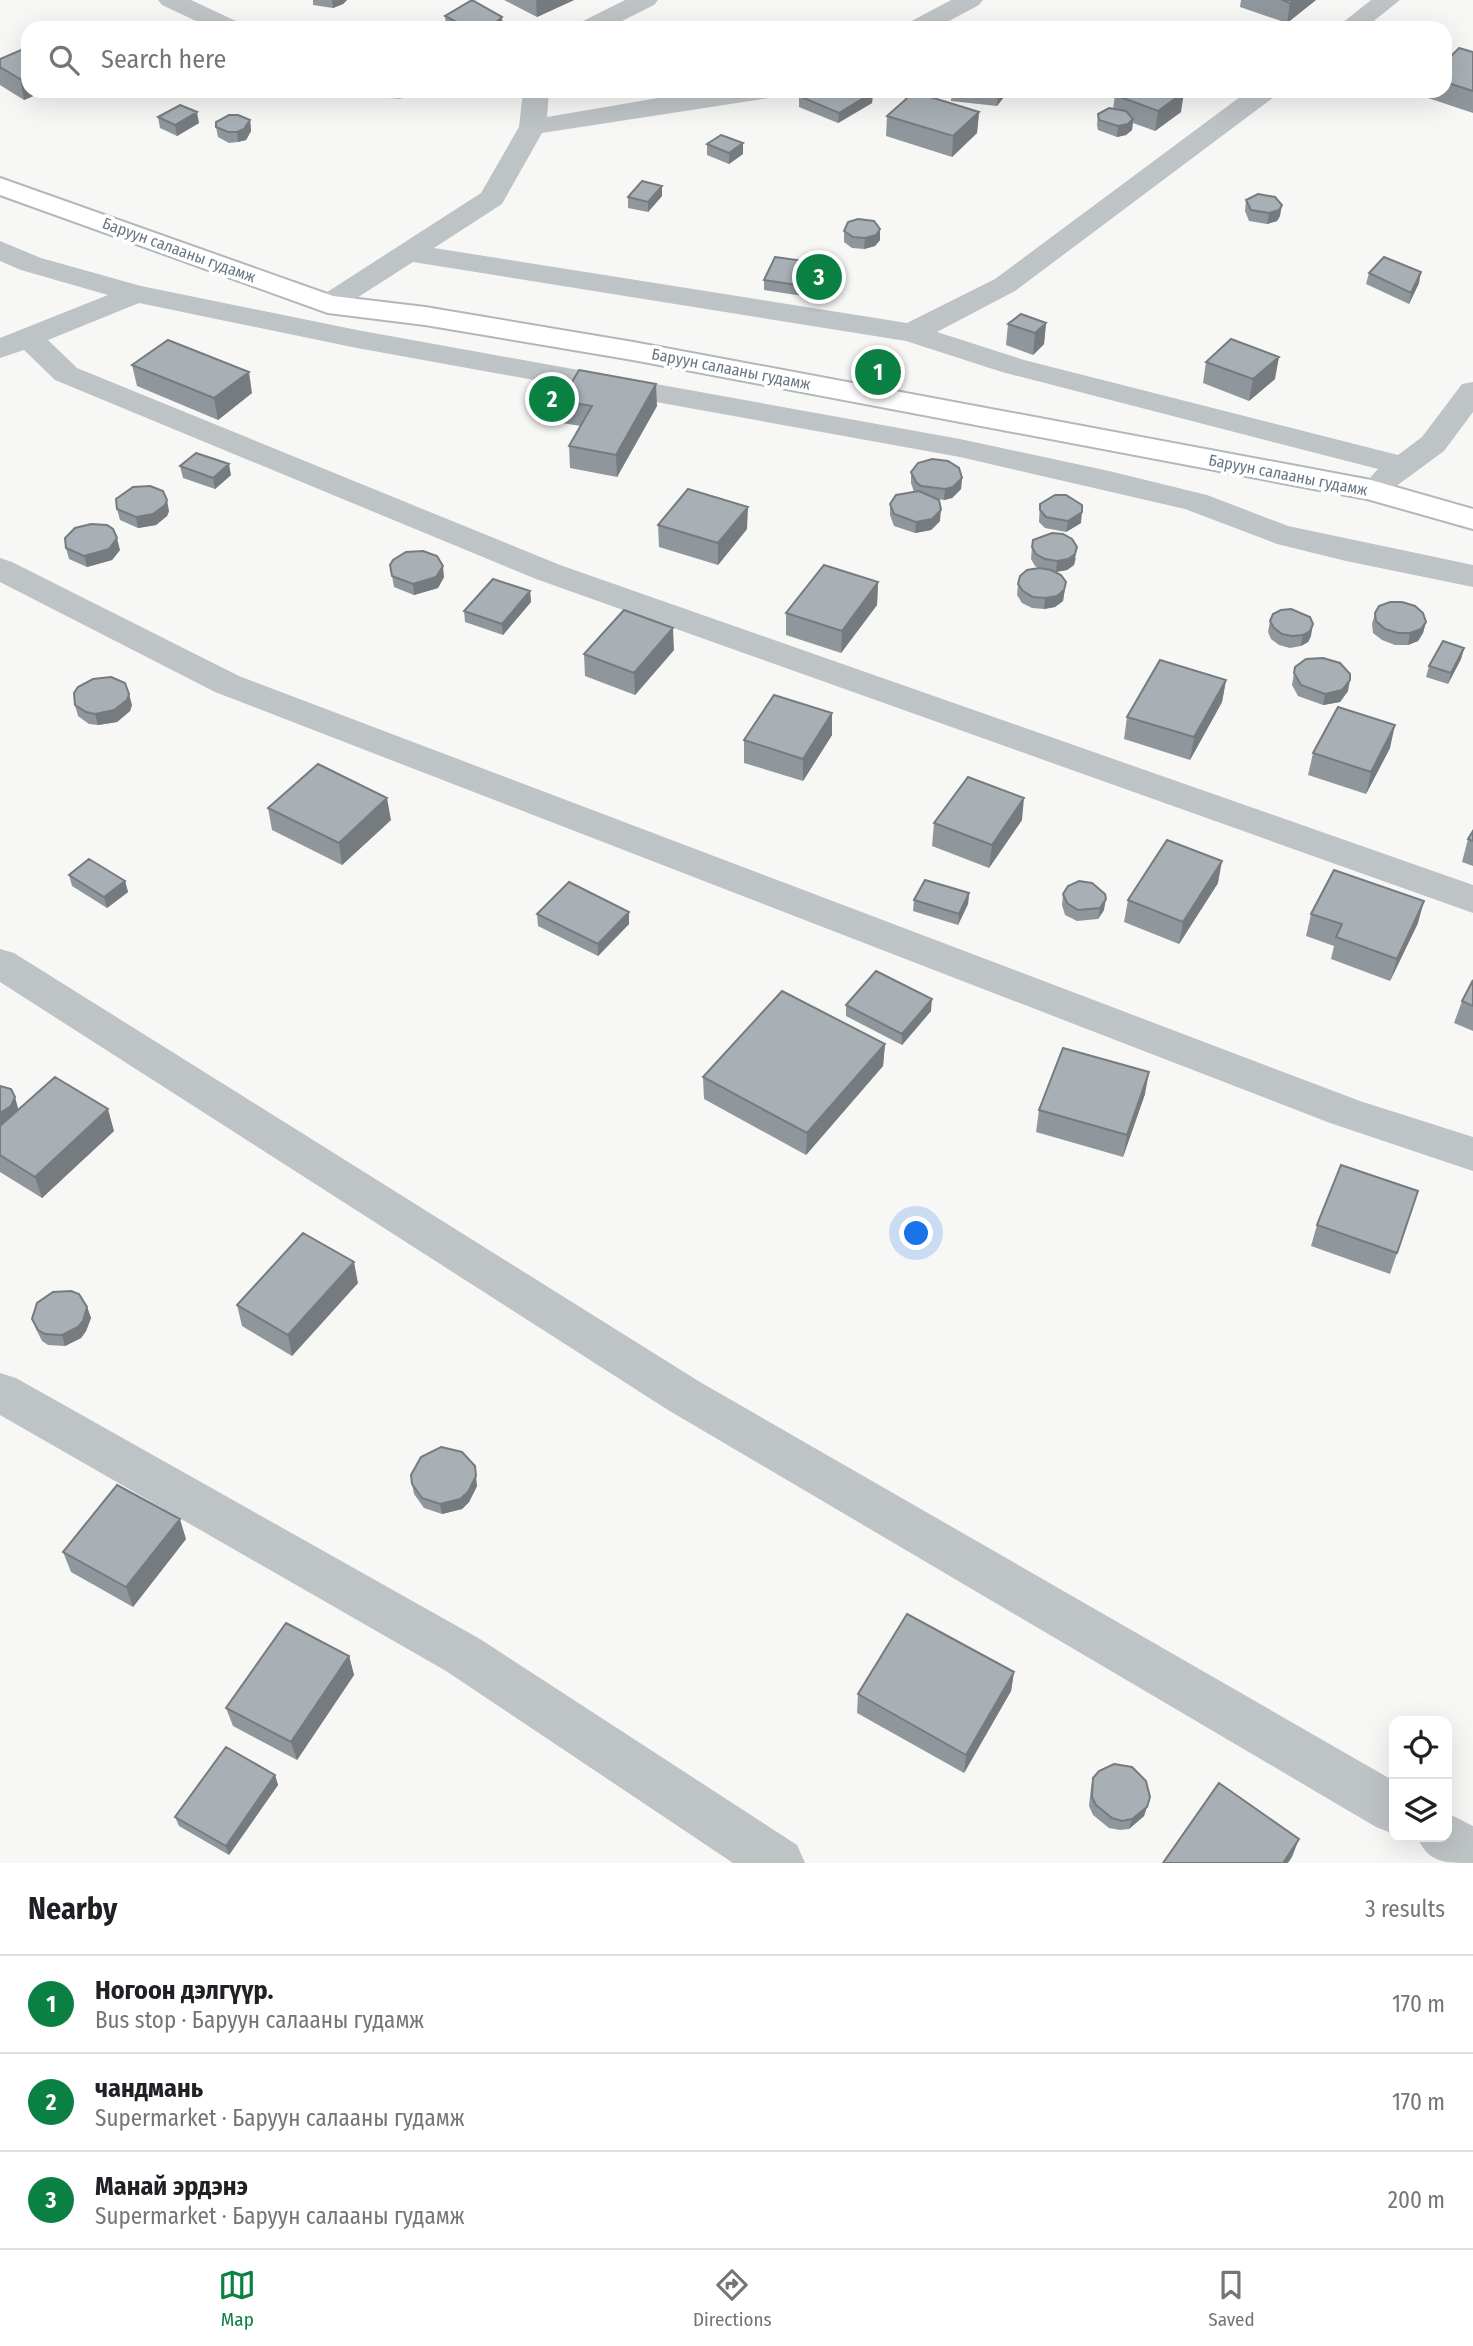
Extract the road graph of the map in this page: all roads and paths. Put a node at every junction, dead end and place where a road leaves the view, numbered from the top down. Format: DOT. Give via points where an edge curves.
graph roads {
  1 [pos="171,0"];
  2 [pos="645,0"];
  3 [pos="970,0"];
  4 [pos="1387,0"];
  5 [pos="216,21"];
  6 [pos="602,21"];
  7 [pos="930,21"];
  8 [pos="1358,21"];
  9 [pos="535,98"];
  10 [pos="707,98"];
  11 [pos="1256,98"];
  12 [pos="532,127"];
  13 [pos="0,186"];
  14 [pos="0,250"];
  15 [pos="407,252"];
  16 [pos="136,294"];
  17 [pos="328,304"];
  18 [pos="911,333"];
  19 [pos="14,343"];
  20 [pos="633,351"];
  21 [pos="612,383"];
  22 [pos="1473,391"];
  23 [pos="1403,466"];
  24 [pos="1371,490"];
  25 [pos="1473,519"];
  26 [pos="0,569"];
  27 [pos="1473,576"];
  28 [pos="1473,899"];
  29 [pos="0,963"];
  30 [pos="1473,1154"];
  31 [pos="0,1392"];
  32 [pos="1389,1806"];
  33 [pos="1452,1842"];
  34 [pos="1473,1854"];
  35 [pos="779,1863"];
  1 -- 5 [label="street"];
  2 -- 6 [label="street"];
  3 -- 7 [label="street"];
  4 -- 8 [label="street"];
  9 -- 12 [label="street"];
  10 -- 12 [label="street"];
  11 -- 18 [label="street" via="1005,285"];
  12 -- 15 [label="street" via="492,198"];
  13 -- 17 [label="main road, Баруун салааны гудамж"];
  14 -- 16 [label="street" via="31,264"];
  15 -- 17 [label="street"];
  15 -- 18 [label="street"];
  16 -- 19 [label="street"];
  16 -- 21 [label="street" via="357,340"];
  17 -- 20 [label="main road, Баруун салааны гудамж"];
  18 -- 23 [label="street" via="1013,366"];
  19 -- 28 [label="street" via="66,374 548,572"];
  20 -- 21 [label="street"];
  20 -- 24 [label="main road, Баруун салааны гудамж"];
  21 -- 27 [label="street" via="960,448 1109,481 1196,502 1277,534"];
  22 -- 23 [label="street" via="1433,444"];
  23 -- 24 [label="street"];
  24 -- 25 [label="main road, Баруун салааны гудамж"];
  26 -- 30 [label="street" via="227,684 1345,1112"];
  29 -- 32 [label="street" via="684,1396"];
  31 -- 35 [label="street" via="463,1656"];
  33 -- 34 [label="street"];
}
